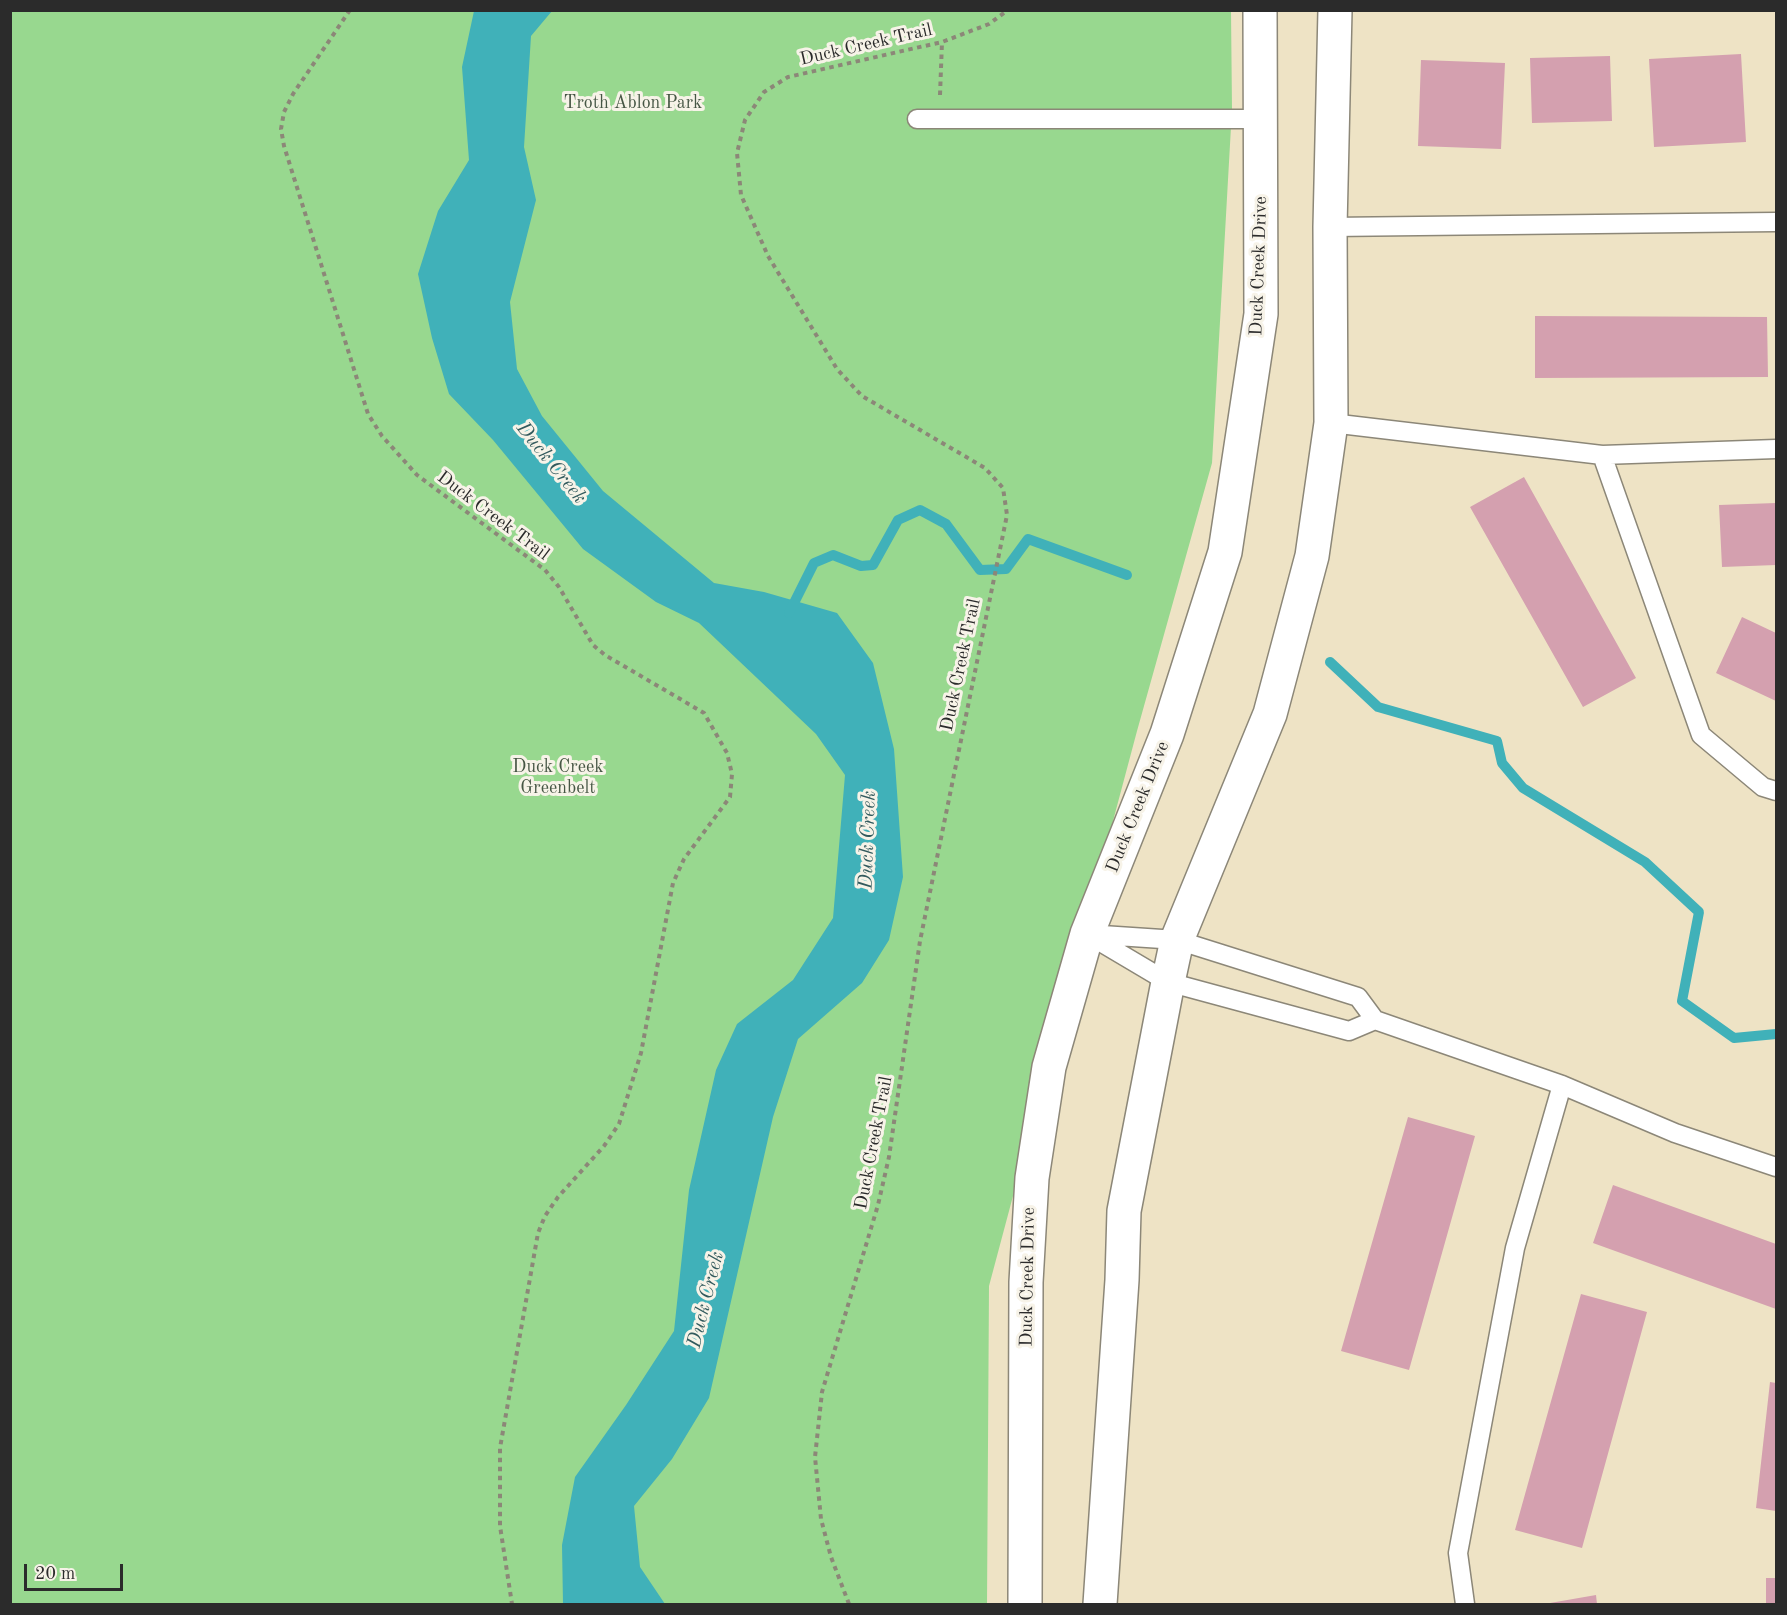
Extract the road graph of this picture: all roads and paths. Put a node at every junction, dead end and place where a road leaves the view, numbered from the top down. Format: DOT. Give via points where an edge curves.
graph roads {
  1 [pos="350,10"];
  2 [pos="1008,10"];
  3 [pos="1260,10"];
  4 [pos="1335,10"];
  5 [pos="942,42"];
  6 [pos="917,119"];
  7 [pos="940,119"];
  8 [pos="1262,119"];
  9 [pos="1776,222"];
  10 [pos="1330,227"];
  11 [pos="1331,423"];
  12 [pos="1776,449"];
  13 [pos="1602,455"];
  14 [pos="1776,791"];
  15 [pos="1087,934"];
  16 [pos="1178,940"];
  17 [pos="1168,982"];
  18 [pos="1375,1020"];
  19 [pos="1562,1085"];
  20 [pos="1776,1167"];
  21 [pos="512,1605"];
  22 [pos="849,1605"];
  23 [pos="1025,1605"];
  24 [pos="1100,1605"];
  25 [pos="1465,1605"];
  1 -- 21 [label="path, Duck Creek Trail" via="293,94 281,129 368,414 417,475 545,570 593,645 704,713 727,753 732,774 730,797 684,859 673,883 641,1053 619,1124 558,1197 538,1233 500,1448 500,1526"];
  2 -- 5 [label="path, Duck Creek Trail" via="989,24"];
  3 -- 8 [label="main road, Duck Creek Drive"];
  4 -- 10 [label="main road"];
  5 -- 7 [label="path"];
  5 -- 22 [label="path, Duck Creek Trail" via="788,77 764,92 745,120 737,153 741,195 768,256 837,369 862,396 985,468 1003,488 1007,515 920,940 889,1157 822,1392 815,1457 821,1519"];
  6 -- 7 [label="lane"];
  7 -- 8 [label="lane"];
  8 -- 15 [label="main road, Duck Creek Drive" via="1261,314 1225,552 1167,734"];
  9 -- 10 [label="lane"];
  10 -- 11 [label="main road"];
  11 -- 13 [label="lane"];
  11 -- 16 [label="main road" via="1312,556 1270,714"];
  12 -- 13 [label="lane"];
  13 -- 14 [label="lane" via="1701,735 1763,787"];
  15 -- 16 [label="lane"];
  15 -- 17 [label="lane"];
  15 -- 23 [label="main road, Duck Creek Drive" via="1049,1067 1028,1215"];
  16 -- 17 [label="main road"];
  16 -- 18 [label="lane" via="1358,997"];
  17 -- 18 [label="lane" via="1349,1031"];
  17 -- 24 [label="main road" via="1124,1211"];
  18 -- 19 [label="lane"];
  19 -- 20 [label="lane" via="1675,1133"];
  19 -- 25 [label="lane" via="1515,1248 1458,1553"];
}
